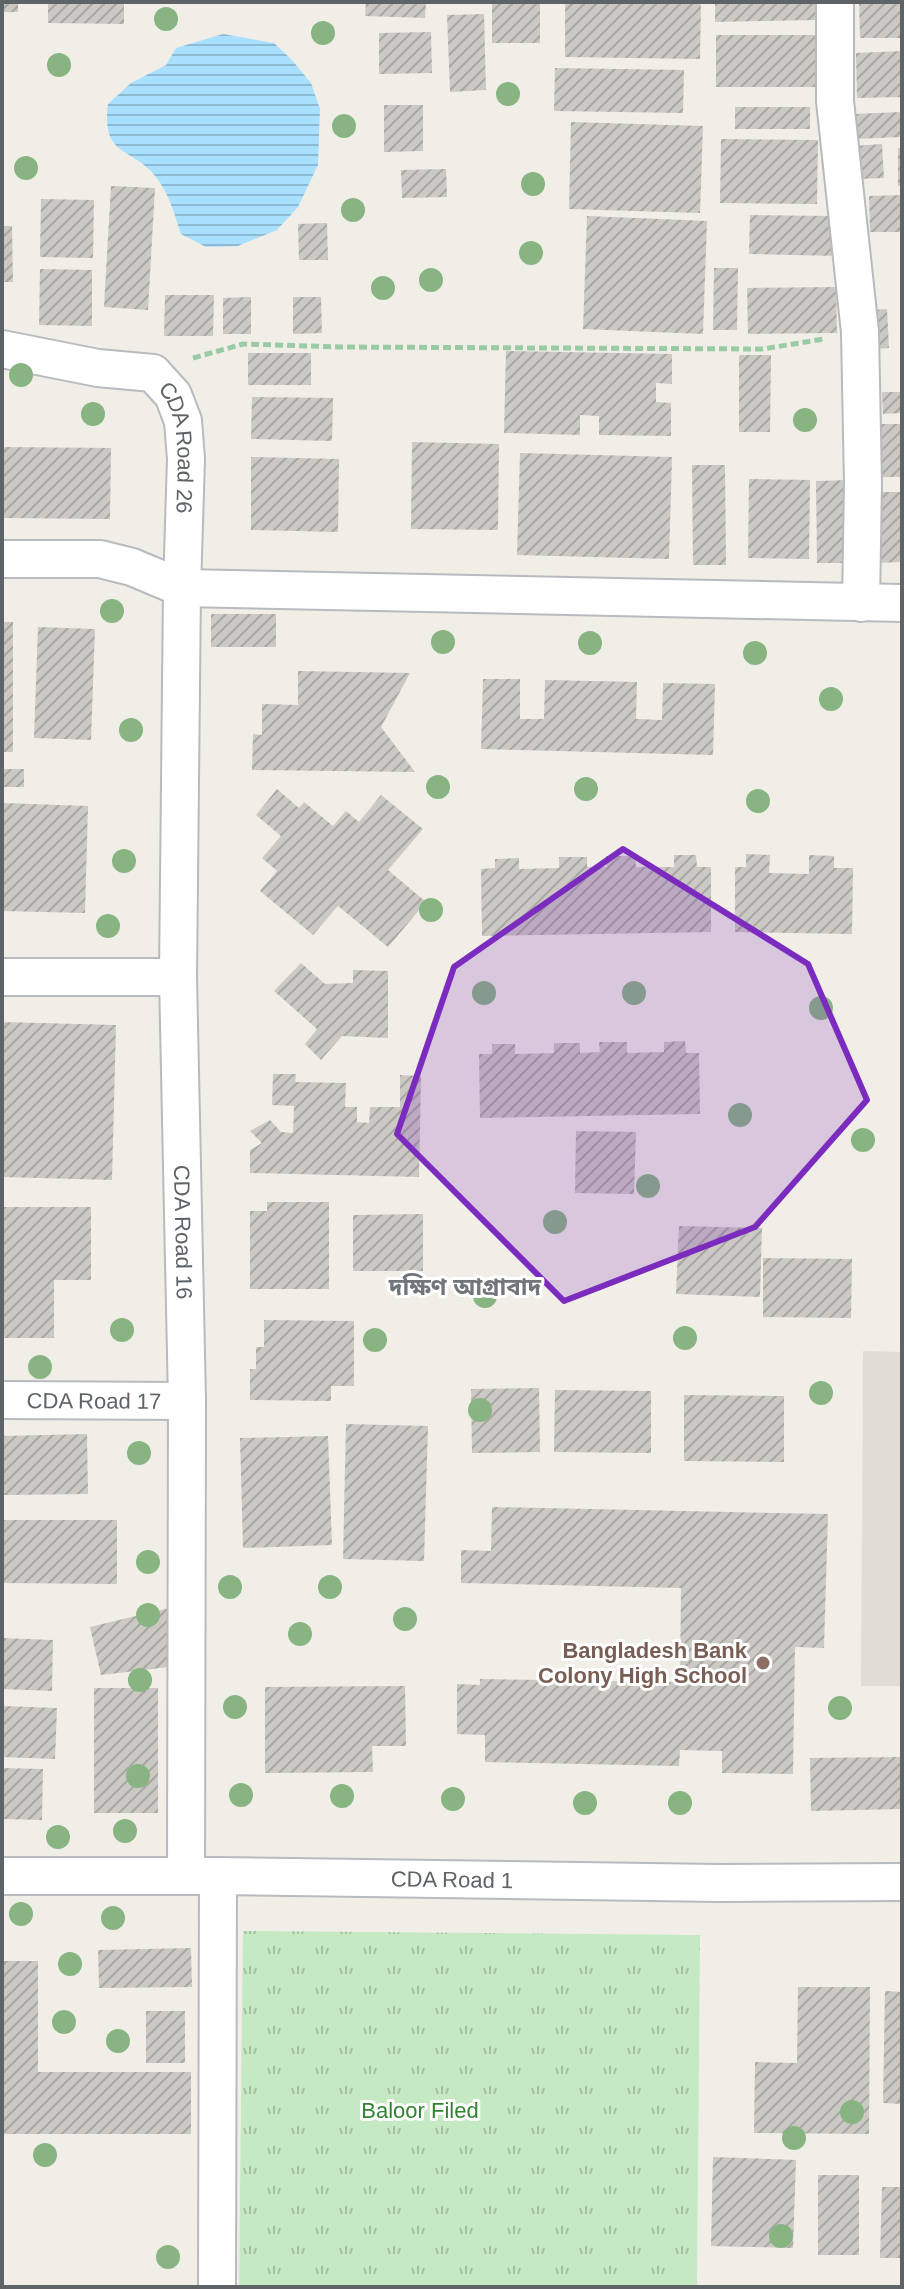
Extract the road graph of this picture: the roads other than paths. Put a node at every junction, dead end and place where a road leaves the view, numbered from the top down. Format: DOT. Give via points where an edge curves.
graph roads {
  1 [pos="835,2"];
  2 [pos="2,349"];
  3 [pos="2,559"];
  4 [pos="182,588"];
  5 [pos="861,603"];
  6 [pos="902,603"];
  7 [pos="2,977"];
  8 [pos="178,977"];
  9 [pos="2,1400"];
  10 [pos="187,1401"];
  11 [pos="2,1876"];
  12 [pos="202,1876"];
  13 [pos="902,1882"];
  14 [pos="217,2287"];
  1 -- 5 [label="street" via="835,101 860,332"];
  2 -- 4 [label="street, CDA Road 26" via="153,373 173,395 183,421 186,459"];
  3 -- 4 [label="street" via="100,559"];
  4 -- 5 [label="street"];
  4 -- 8 [label="street, CDA Road 16"];
  5 -- 6 [label="street"];
  7 -- 8 [label="street"];
  8 -- 10 [label="street, CDA Road 16"];
  9 -- 10 [label="street, CDA Road 17"];
  10 -- 12 [label="street, CDA Road 16"];
  11 -- 12 [label="street, CDA Road 1"];
  12 -- 13 [label="street, CDA Road 1"];
  12 -- 14 [label="street, CDA Road 16"];
}
